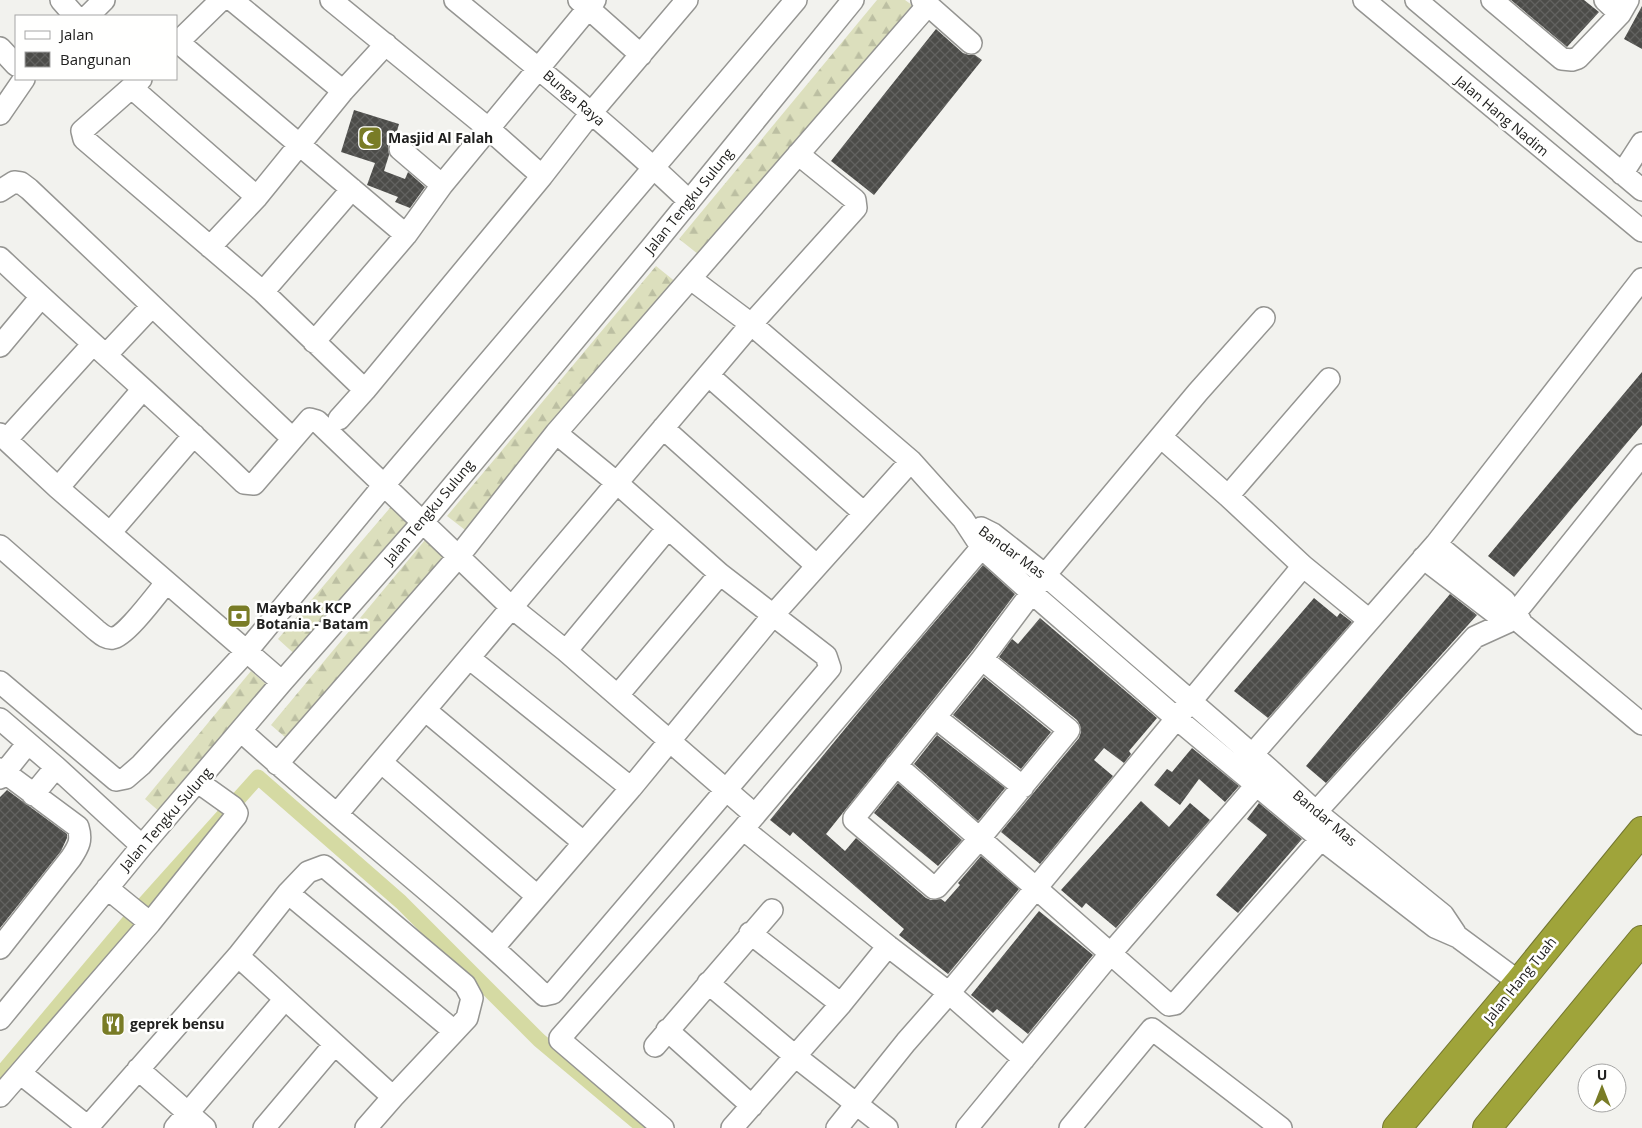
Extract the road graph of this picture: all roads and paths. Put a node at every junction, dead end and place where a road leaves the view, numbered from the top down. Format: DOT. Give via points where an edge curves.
graph roads {
  1 [pos="61,0"];
  2 [pos="104,0"];
  3 [pos="221,0"];
  4 [pos="232,0"];
  5 [pos="331,0"];
  6 [pos="455,0"];
  7 [pos="687,0"];
  8 [pos="796,0"];
  9 [pos="853,0"];
  10 [pos="1364,0"];
  11 [pos="1416,0"];
  12 [pos="1492,0"];
  13 [pos="925,2"];
  14 [pos="587,3"];
  15 [pos="1618,5"];
  16 [pos="74,15"];
  17 [pos="89,15"];
  18 [pos="178,42"];
  19 [pos="972,43"];
  20 [pos="178,44"];
  21 [pos="386,44"];
  22 [pos="0,48"];
  23 [pos="641,54"];
  24 [pos="15,64"];
  25 [pos="539,69"];
  26 [pos="23,80"];
  27 [pos="136,83"];
  28 [pos="343,91"];
  29 [pos="590,113"];
  30 [pos="0,114"];
  31 [pos="489,129"];
  32 [pos="1578,136"];
  33 [pos="1642,143"];
  34 [pos="299,145"];
  35 [pos="400,149"];
  36 [pos="798,154"];
  37 [pos="1554,159"];
  38 [pos="653,167"];
  39 [pos="1622,174"];
  40 [pos="542,176"];
  41 [pos="442,185"];
  42 [pos="352,189"];
  43 [pos="1642,190"];
  44 [pos="0,191"];
  45 [pos="257,197"];
  46 [pos="689,201"];
  47 [pos="1642,231"];
  48 [pos="406,234"];
  49 [pos="210,247"];
  50 [pos="0,258"];
  51 [pos="692,279"];
  52 [pos="1642,279"];
  53 [pos="263,292"];
  54 [pos="41,296"];
  55 [pos="152,306"];
  56 [pos="1264,318"];
  57 [pos="751,324"];
  58 [pos="314,342"];
  59 [pos="0,346"];
  60 [pos="100,350"];
  61 [pos="708,375"];
  62 [pos="1329,379"];
  63 [pos="143,389"];
  64 [pos="365,390"];
  65 [pos="338,419"];
  66 [pos="663,428"];
  67 [pos="556,434"];
  68 [pos="194,435"];
  69 [pos="3,437"];
  70 [pos="1161,437"];
  71 [pos="292,438"];
  72 [pos="1642,456"];
  73 [pos="911,461"];
  74 [pos="617,483"];
  75 [pos="384,485"];
  76 [pos="58,488"];
  77 [pos="1228,496"];
  78 [pos="864,513"];
  79 [pos="422,522"];
  80 [pos="668,528"];
  81 [pos="110,533"];
  82 [pos="987,541"];
  83 [pos="0,546"];
  84 [pos="1429,551"];
  85 [pos="458,557"];
  86 [pos="816,565"];
  87 [pos="1303,566"];
  88 [pos="720,574"];
  89 [pos="1045,575"];
  90 [pos="166,583"];
  91 [pos="1032,593"];
  92 [pos="512,608"];
  93 [pos="774,614"];
  94 [pos="1509,614"];
  95 [pos="1369,620"];
  96 [pos="566,651"];
  97 [pos="246,652"];
  98 [pos="469,658"];
  99 [pos="982,659"];
  100 [pos="0,682"];
  101 [pos="282,682"];
  102 [pos="618,695"];
  103 [pos="1189,702"];
  104 [pos="425,710"];
  105 [pos="935,717"];
  106 [pos="1176,718"];
  107 [pos="0,719"];
  108 [pos="1642,724"];
  109 [pos="241,731"];
  110 [pos="670,742"];
  111 [pos="28,744"];
  112 [pos="1252,755"];
  113 [pos="381,762"];
  114 [pos="277,764"];
  115 [pos="896,765"];
  116 [pos="56,767"];
  117 [pos="2,773"];
  118 [pos="1263,777"];
  119 [pos="206,787"];
  120 [pos="1022,787"];
  121 [pos="631,788"];
  122 [pos="728,791"];
  123 [pos="33,795"];
  124 [pos="1316,812"];
  125 [pos="337,814"];
  126 [pos="749,822"];
  127 [pos="1642,831"];
  128 [pos="980,838"];
  129 [pos="1321,839"];
  130 [pos="583,842"];
  131 [pos="142,846"];
  132 [pos="1036,888"];
  133 [pos="288,893"];
  134 [pos="115,894"];
  135 [pos="537,896"];
  136 [pos="772,910"];
  137 [pos="147,920"];
  138 [pos="750,933"];
  139 [pos="1458,937"];
  140 [pos="1642,940"];
  141 [pos="888,946"];
  142 [pos="494,947"];
  143 [pos="0,948"];
  144 [pos="1111,953"];
  145 [pos="238,956"];
  146 [pos="1519,982"];
  147 [pos="708,983"];
  148 [pos="949,993"];
  149 [pos="285,999"];
  150 [pos="841,1004"];
  151 [pos="1,1016"];
  152 [pos="454,1031"];
  153 [pos="334,1045"];
  154 [pos="795,1056"];
  155 [pos="1024,1059"];
  156 [pos="138,1069"];
  157 [pos="20,1073"];
  158 [pos="0,1096"];
  159 [pos="393,1097"];
  160 [pos="857,1104"];
  161 [pos="752,1106"];
  162 [pos="182,1120"];
  163 [pos="87,1127"];
  164 [pos="205,1128"];
  165 [pos="264,1128"];
  166 [pos="366,1128"];
  167 [pos="663,1128"];
  168 [pos="732,1128"];
  169 [pos="837,1128"];
  170 [pos="887,1128"];
  171 [pos="967,1128"];
  172 [pos="1070,1128"];
  173 [pos="1281,1128"];
  174 [pos="1397,1128"];
  175 [pos="1486,1128"];
  1 -- 16 [label="street"];
  2 -- 17 [label="street"];
  3 -- 18 [label="street"];
  4 -- 28 [label="street"];
  5 -- 21 [label="street"];
  6 -- 25 [label="street, Bunga Raya"];
  7 -- 23 [label="street"];
  8 -- 38 [label="street"];
  9 -- 46 [label="street, Jalan Tengku Sulung"];
  10 -- 37 [label="street, Jalan Hang Nadim"];
  11 -- 32 [label="street"];
  12 -- 15 [label="street" via="1567,60 1578,58"];
  13 -- 19 [label="street"];
  13 -- 36 [label="street"];
  14 -- 23 [label="street"];
  14 -- 25 [label="street"];
  20 -- 34 [label="street"];
  21 -- 28 [label="street"];
  21 -- 31 [label="street"];
  22 -- 24 [label="street"];
  23 -- 29 [label="street"];
  25 -- 29 [label="street, Bunga Raya"];
  25 -- 31 [label="street"];
  26 -- 30 [label="street"];
  27 -- 45 [label="street"];
  27 -- 49 [label="street" via="82,131 83,137"];
  28 -- 34 [label="street"];
  29 -- 38 [label="street, Bunga Raya"];
  29 -- 40 [label="street"];
  31 -- 40 [label="street"];
  31 -- 41 [label="street"];
  32 -- 37 [label="street" via="1559,137 1552,150"];
  32 -- 39 [label="street"];
  33 -- 39 [label="street"];
  34 -- 42 [label="street"];
  34 -- 45 [label="street"];
  35 -- 41 [label="street"];
  36 -- 51 [label="street"];
  36 -- 57 [label="street" via="855,200 856,208"];
  37 -- 47 [label="street, Jalan Hang Nadim"];
  38 -- 46 [label="street, Bunga Raya"];
  38 -- 75 [label="street"];
  39 -- 43 [label="street"];
  40 -- 64 [label="street"];
  41 -- 48 [label="street"];
  42 -- 48 [label="street"];
  42 -- 53 [label="street"];
  44 -- 55 [label="street" via="14,182 29,189"];
  45 -- 49 [label="street"];
  46 -- 79 [label="street, Jalan Tengku Sulung"];
  48 -- 58 [label="street"];
  49 -- 53 [label="street"];
  50 -- 54 [label="street"];
  51 -- 57 [label="street, Bandar Mas"];
  51 -- 67 [label="street"];
  52 -- 84 [label="street"];
  53 -- 58 [label="street"];
  54 -- 59 [label="street"];
  54 -- 60 [label="street"];
  55 -- 60 [label="street"];
  55 -- 71 [label="street"];
  56 -- 70 [label="street"];
  57 -- 61 [label="street"];
  57 -- 73 [label="street, Bandar Mas"];
  58 -- 64 [label="street"];
  60 -- 63 [label="street"];
  60 -- 69 [label="street"];
  61 -- 66 [label="street"];
  61 -- 78 [label="street"];
  62 -- 77 [label="street"];
  63 -- 68 [label="street"];
  63 -- 76 [label="street"];
  64 -- 65 [label="street"];
  66 -- 74 [label="street"];
  66 -- 86 [label="street"];
  67 -- 74 [label="street"];
  67 -- 85 [label="street"];
  68 -- 71 [label="street" via="244,483 250,484 254,484"];
  68 -- 81 [label="street"];
  69 -- 76 [label="street"];
  70 -- 77 [label="street"];
  70 -- 89 [label="street"];
  71 -- 75 [label="street" via="310,419 317,420"];
  72 -- 94 [label="street"];
  73 -- 78 [label="street"];
  73 -- 82 [label="street, Bandar Mas"];
  74 -- 80 [label="street"];
  74 -- 92 [label="street"];
  75 -- 79 [label="street"];
  75 -- 97 [label="street"];
  76 -- 81 [label="street"];
  77 -- 87 [label="street"];
  78 -- 86 [label="street"];
  79 -- 85 [label="street"];
  79 -- 101 [label="street, Jalan Tengku Sulung"];
  80 -- 88 [label="street"];
  80 -- 96 [label="street"];
  81 -- 90 [label="street"];
  82 -- 89 [label="street, Bandar Mas"];
  82 -- 91 [label="street, Bandar Mas"];
  82 -- 126 [label="street"];
  83 -- 90 [label="street" via="107,638 117,637 129,628"];
  84 -- 94 [label="street"];
  84 -- 95 [label="street"];
  85 -- 92 [label="street"];
  85 -- 114 [label="street"];
  86 -- 93 [label="street"];
  87 -- 95 [label="street"];
  87 -- 103 [label="street"];
  88 -- 93 [label="street"];
  88 -- 102 [label="street"];
  89 -- 91 [label="street"];
  89 -- 103 [label="street, Bandar Mas"];
  90 -- 97 [label="street"];
  91 -- 99 [label="street"];
  91 -- 106 [label="street, Bandar Mas"];
  92 -- 96 [label="street"];
  92 -- 98 [label="street"];
  93 -- 110 [label="street"];
  93 -- 122 [label="street" via="826,656 830,668"];
  94 -- 108 [label="street"];
  94 -- 124 [label="street" via="1475,637"];
  95 -- 112 [label="street"];
  96 -- 102 [label="street"];
  97 -- 100 [label="street" via="141,766 118,780"];
  97 -- 101 [label="street"];
  98 -- 104 [label="street"];
  98 -- 121 [label="street"];
  99 -- 105 [label="street"];
  99 -- 120 [label="street" via="1068,730"];
  101 -- 109 [label="street, Jalan Tengku Sulung"];
  102 -- 110 [label="street"];
  103 -- 106 [label="street"];
  103 -- 112 [label="street, Bandar Mas"];
  104 -- 113 [label="street"];
  104 -- 130 [label="street"];
  105 -- 115 [label="street"];
  105 -- 120 [label="street"];
  106 -- 118 [label="street, Bandar Mas"];
  106 -- 132 [label="street"];
  107 -- 111 [label="street"];
  109 -- 114 [label="street"];
  109 -- 119 [label="street, Jalan Tengku Sulung"];
  110 -- 121 [label="street"];
  110 -- 122 [label="street"];
  111 -- 116 [label="street"];
  111 -- 117 [label="street"];
  112 -- 118 [label="street, Bandar Mas"];
  113 -- 125 [label="street"];
  113 -- 135 [label="street"];
  114 -- 125 [label="street"];
  115 -- 128 [label="street"];
  115 -- 128 [label="street" via="854,820 934,888"];
  116 -- 123 [label="street"];
  116 -- 131 [label="street"];
  117 -- 123 [label="street"];
  118 -- 124 [label="street, Bandar Mas"];
  118 -- 129 [label="street, Bandar Mas"];
  118 -- 144 [label="street"];
  119 -- 131 [label="street, Jalan Tengku Sulung"];
  119 -- 137 [label="street" via="233,807 236,816"];
  120 -- 128 [label="street"];
  121 -- 130 [label="street"];
  122 -- 126 [label="street"];
  122 -- 142 [label="street" via="553,993 544,994"];
  123 -- 143 [label="street" via="78,826 80,844"];
  124 -- 139 [label="street, Bandar Mas" via="1443,915"];
  125 -- 142 [label="street"];
  126 -- 141 [label="street"];
  126 -- 167 [label="street" via="560,1039"];
  127 -- 146 [label="highway, Jalan Hang Tuah"];
  128 -- 132 [label="street"];
  129 -- 139 [label="street, Bandar Mas" via="1434,926"];
  129 -- 144 [label="street" via="1175,1004 1169,1005"];
  130 -- 135 [label="street"];
  131 -- 134 [label="street, Jalan Tengku Sulung"];
  132 -- 144 [label="street"];
  132 -- 148 [label="street"];
  133 -- 145 [label="street"];
  133 -- 152 [label="street"];
  133 -- 152 [label="street" via="308,872 324,866 367,901 470,992 472,998 467,1018"];
  134 -- 137 [label="street"];
  134 -- 151 [label="street, Jalan Tengku Sulung"];
  135 -- 142 [label="street"];
  136 -- 138 [label="street"];
  137 -- 157 [label="street"];
  138 -- 147 [label="street"];
  138 -- 150 [label="street"];
  139 -- 146 [label="street, Bandar Mas"];
  140 -- 175 [label="highway"];
  141 -- 148 [label="street"];
  141 -- 150 [label="street"];
  144 -- 155 [label="street"];
  145 -- 149 [label="street"];
  145 -- 156 [label="street"];
  146 -- 174 [label="highway, Jalan Hang Tuah"];
  147 -- 154 [label="street"];
  147 -- 161 [label="street" via="661,1038"];
  148 -- 155 [label="street"];
  148 -- 160 [label="street"];
  149 -- 153 [label="street"];
  149 -- 162 [label="street"];
  150 -- 154 [label="street"];
  152 -- 159 [label="street"];
  153 -- 159 [label="street"];
  153 -- 165 [label="street"];
  154 -- 160 [label="street"];
  154 -- 161 [label="street"];
  155 -- 171 [label="street"];
  156 -- 162 [label="street"];
  156 -- 163 [label="street"];
  157 -- 158 [label="street"];
  157 -- 163 [label="street"];
  159 -- 166 [label="street"];
  160 -- 169 [label="street"];
  160 -- 170 [label="street"];
  161 -- 168 [label="street"];
  162 -- 164 [label="street"];
  172 -- 173 [label="street" via="1152,1029"];
}
